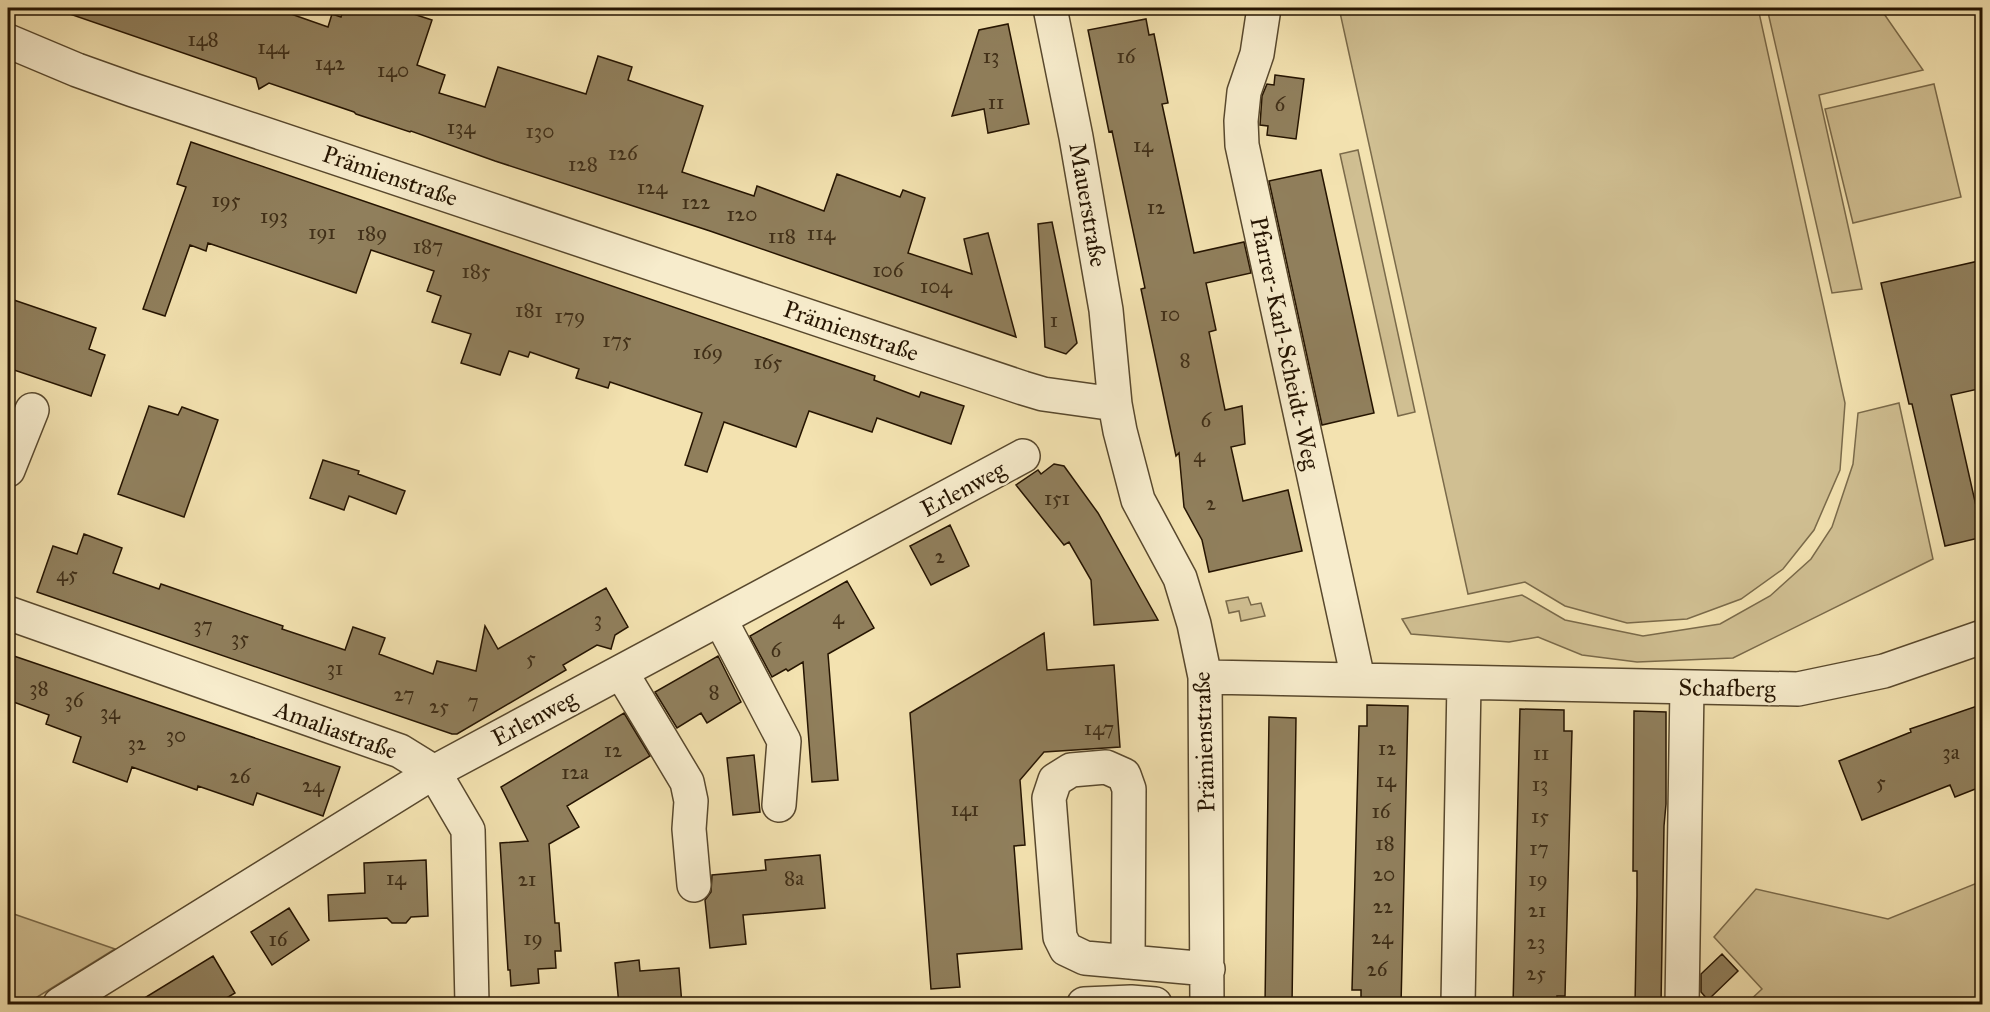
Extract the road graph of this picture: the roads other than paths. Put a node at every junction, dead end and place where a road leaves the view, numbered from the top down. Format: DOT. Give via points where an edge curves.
graph roads {
  1 [pos="1050,8"];
  2 [pos="1264,8"];
  3 [pos="8,41"];
  4 [pos="1115,404"];
  5 [pos="32,410"];
  6 [pos="1023,456"];
  7 [pos="8,470"];
  8 [pos="8,614"];
  9 [pos="720,619"];
  10 [pos="1983,637"];
  11 [pos="621,672"];
  12 [pos="1205,677"];
  13 [pos="1358,679"];
  14 [pos="1464,683"];
  15 [pos="1687,687"];
  16 [pos="434,772"];
  17 [pos="779,805"];
  18 [pos="694,885"];
  19 [pos="1128,962"];
  20 [pos="1208,969"];
  21 [pos="60,1005"];
  22 [pos="472,1005"];
  23 [pos="1084,1005"];
  24 [pos="1155,1005"];
  25 [pos="1207,1005"];
  26 [pos="1458,1005"];
  27 [pos="1682,1005"];
  1 -- 4 [label="street, Mauerstraße" via="1106,310"];
  2 -- 13 [label="street, Pfarrer-Karl-Scheidt-Weg" via="1257,54 1244,92 1242,145"];
  3 -- 4 [label="street, Prämienstraße" via="76,70 1023,388"];
  4 -- 12 [label="street, Prämienstraße" via="1138,501 1180,578"];
  5 -- 7 [label="street"];
  6 -- 9 [label="street, Erlenweg"];
  8 -- 16 [label="street, Amaliastraße" via="400,751"];
  9 -- 11 [label="street, Erlenweg"];
  9 -- 17 [label="street" via="784,741"];
  10 -- 15 [label="street, Schafberg" via="1884,672 1798,689"];
  11 -- 16 [label="street, Erlenweg"];
  11 -- 18 [label="street" via="687,782"];
  12 -- 13 [label="street, Schafberg"];
  12 -- 20 [label="street, Prämienstraße"];
  13 -- 14 [label="street, Schafberg"];
  14 -- 15 [label="street, Schafberg"];
  14 -- 26 [label="street"];
  15 -- 27 [label="street"];
  16 -- 21 [label="street, Erlenweg"];
  16 -- 22 [label="street, Amaliastraße" via="468,830"];
  19 -- 19 [label="street" via="1129,789 1124,775 1106,767 1071,770 1055,780 1049,798 1060,937 1066,949 1085,958"];
  19 -- 20 [label="street"];
  20 -- 25 [label="street, Prämienstraße"];
  23 -- 24 [label="street"];
}
